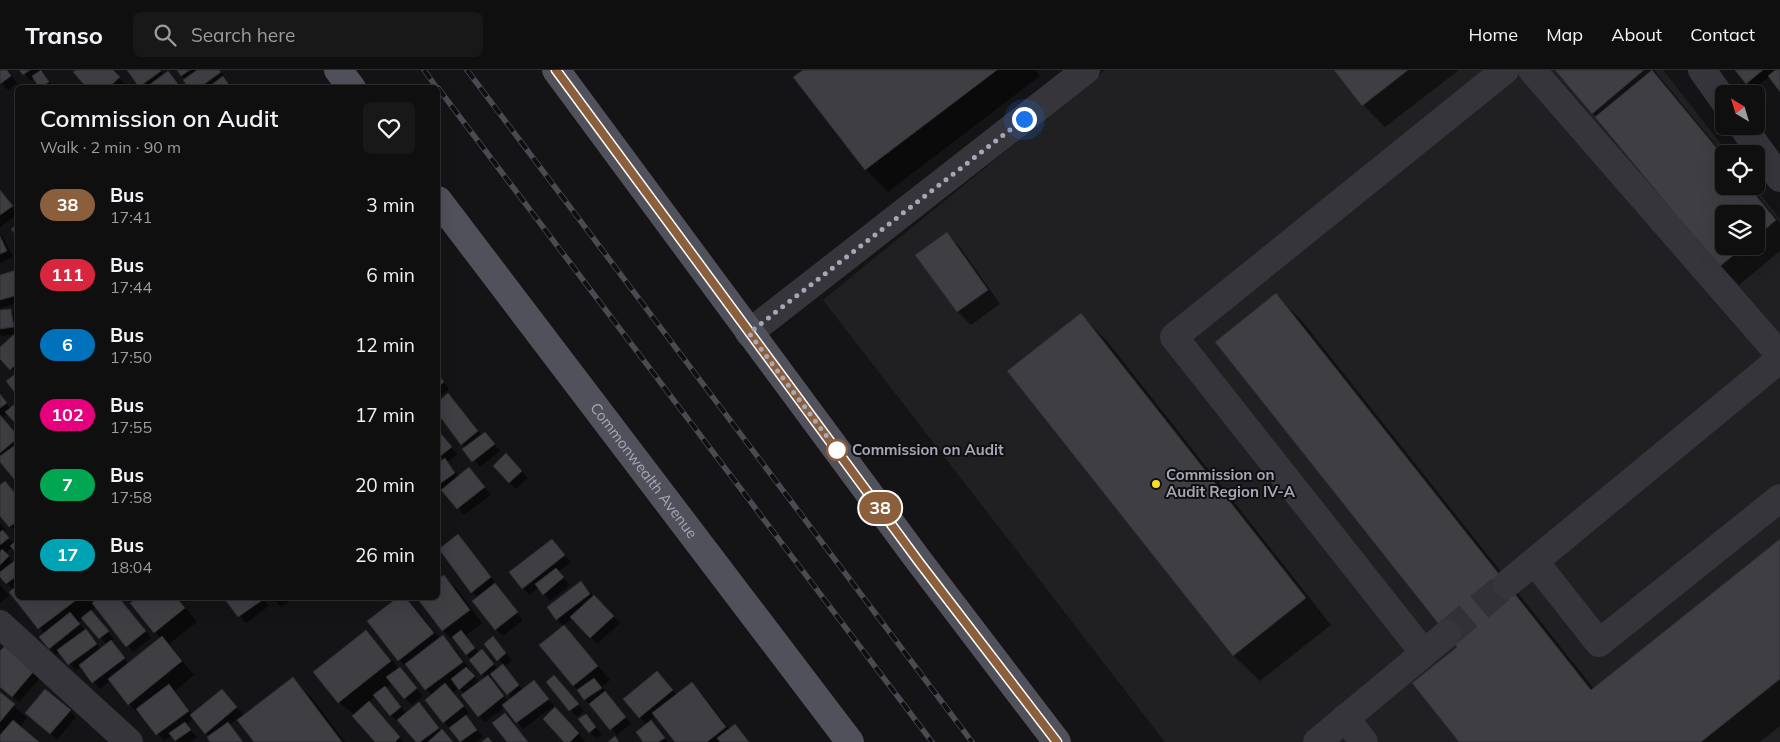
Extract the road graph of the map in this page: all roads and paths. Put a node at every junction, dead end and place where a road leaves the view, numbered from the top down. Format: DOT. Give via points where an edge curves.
graph roads {
  1 [pos="338,70"];
  2 [pos="556,70"];
  3 [pos="1086,70"];
  4 [pos="1505,70"];
  5 [pos="1532,70"];
  6 [pos="1702,70"];
  7 [pos="350,85"];
  8 [pos="1715,88"];
  9 [pos="1750,135"];
  10 [pos="1775,163"];
  11 [pos="440,203"];
  12 [pos="749,333"];
  13 [pos="1780,357"];
  14 [pos="1780,498"];
  15 [pos="1534,562"];
  16 [pos="1507,584"];
  17 [pos="0,624"];
  18 [pos="1447,634"];
  19 [pos="1424,654"];
  20 [pos="1345,718"];
  21 [pos="129,742"];
  22 [pos="850,742"];
  23 [pos="1057,742"];
  24 [pos="1317,742"];
  25 [pos="1364,742"];
  1 -- 7 [label="main road"];
  2 -- 12 [label="main road"];
  3 -- 12 [label="street"];
  4 -- 19 [label="street" via="1174,337"];
  5 -- 13 [label="street"];
  6 -- 8 [label="street"];
  9 -- 10 [label="street"];
  11 -- 22 [label="main road, Commonwealth Avenue"];
  12 -- 23 [label="main road"];
  13 -- 15 [label="street"];
  14 -- 15 [label="street" via="1599,643"];
  15 -- 16 [label="street"];
  17 -- 21 [label="street"];
  18 -- 19 [label="street"];
  19 -- 20 [label="street"];
  20 -- 24 [label="street"];
  20 -- 25 [label="street"];
}
